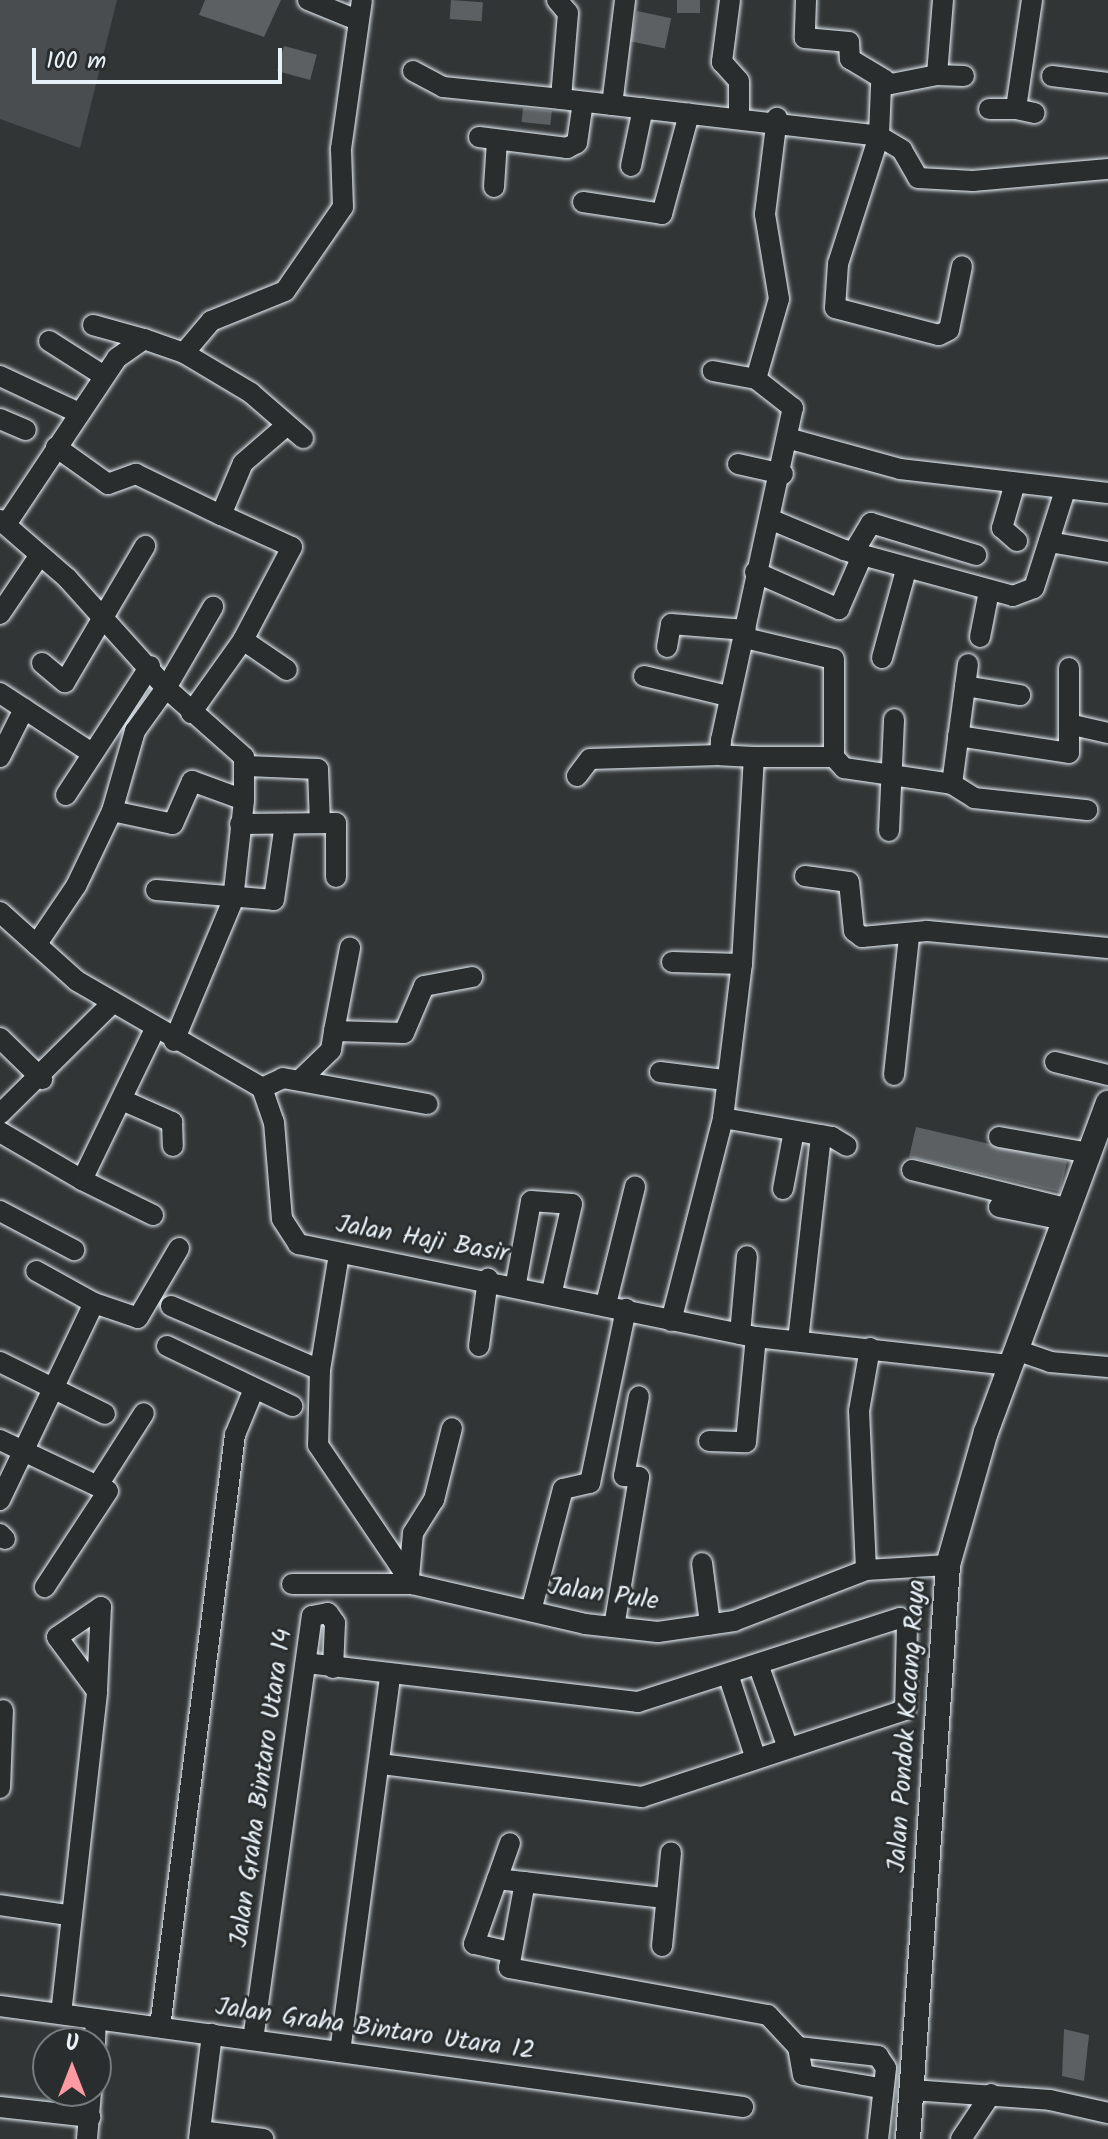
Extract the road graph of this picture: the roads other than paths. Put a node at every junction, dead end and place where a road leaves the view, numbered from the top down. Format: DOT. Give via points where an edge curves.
graph roads {
  1 [pos="308,0"];
  2 [pos="625,0"];
  3 [pos="730,0"];
  4 [pos="806,0"];
  5 [pos="943,0"];
  6 [pos="1032,0"];
  7 [pos="568,4"];
  8 [pos="360,10"];
  9 [pos="413,71"];
  10 [pos="937,75"];
  11 [pos="964,76"];
  12 [pos="1052,76"];
  13 [pos="885,80"];
  14 [pos="1108,83"];
  15 [pos="561,99"];
  16 [pos="583,102"];
  17 [pos="612,105"];
  18 [pos="643,108"];
  19 [pos="989,109"];
  20 [pos="689,114"];
  21 [pos="739,116"];
  22 [pos="777,118"];
  23 [pos="879,136"];
  24 [pos="1108,163"];
  25 [pos="631,166"];
  26 [pos="1108,169"];
  27 [pos="494,187"];
  28 [pos="583,202"];
  29 [pos="962,266"];
  30 [pos="93,325"];
  31 [pos="144,339"];
  32 [pos="49,341"];
  33 [pos="184,353"];
  34 [pos="713,371"];
  35 [pos="0,376"];
  36 [pos="104,376"];
  37 [pos="756,379"];
  38 [pos="79,413"];
  39 [pos="0,419"];
  40 [pos="26,430"];
  41 [pos="787,438"];
  42 [pos="56,447"];
  43 [pos="738,464"];
  44 [pos="783,474"];
  45 [pos="1015,483"];
  46 [pos="1065,490"];
  47 [pos="1108,493"];
  48 [pos="221,515"];
  49 [pos="772,520"];
  50 [pos="3,521"];
  51 [pos="1017,541"];
  52 [pos="1049,542"];
  53 [pos="145,546"];
  54 [pos="1108,552"];
  55 [pos="40,555"];
  56 [pos="858,555"];
  57 [pos="976,555"];
  58 [pos="906,570"];
  59 [pos="755,572"];
  60 [pos="989,591"];
  61 [pos="213,607"];
  62 [pos="0,614"];
  63 [pos="106,622"];
  64 [pos="745,634"];
  65 [pos="980,637"];
  66 [pos="243,640"];
  67 [pos="667,647"];
  68 [pos="882,658"];
  69 [pos="42,663"];
  70 [pos="968,664"];
  71 [pos="150,666"];
  72 [pos="1069,668"];
  73 [pos="287,670"];
  74 [pos="644,676"];
  75 [pos="965,686"];
  76 [pos="166,688"];
  77 [pos="0,693"];
  78 [pos="1020,695"];
  79 [pos="728,696"];
  80 [pos="24,709"];
  81 [pos="191,713"];
  82 [pos="894,719"];
  83 [pos="1073,725"];
  84 [pos="1108,733"];
  85 [pos="958,736"];
  86 [pos="90,752"];
  87 [pos="720,755"];
  88 [pos="0,757"];
  89 [pos="754,757"];
  90 [pos="834,757"];
  91 [pos="247,766"];
  92 [pos="893,773"];
  93 [pos="577,776"];
  94 [pos="952,784"];
  95 [pos="66,795"];
  96 [pos="244,800"];
  97 [pos="1087,810"];
  98 [pos="112,811"];
  99 [pos="320,823"];
  100 [pos="240,824"];
  101 [pos="285,824"];
  102 [pos="889,831"];
  103 [pos="805,876"];
  104 [pos="336,877"];
  105 [pos="156,890"];
  106 [pos="233,900"];
  107 [pos="0,912"];
  108 [pos="909,936"];
  109 [pos="36,945"];
  110 [pos="350,948"];
  111 [pos="1108,948"];
  112 [pos="672,962"];
  113 [pos="742,964"];
  114 [pos="472,977"];
  115 [pos="111,1004"];
  116 [pos="155,1029"];
  117 [pos="334,1031"];
  118 [pos="0,1038"];
  119 [pos="174,1041"];
  120 [pos="1055,1062"];
  121 [pos="660,1072"];
  122 [pos="894,1075"];
  123 [pos="1108,1075"];
  124 [pos="42,1079"];
  125 [pos="300,1080"];
  126 [pos="724,1080"];
  127 [pos="262,1088"];
  128 [pos="122,1100"];
  129 [pos="1108,1103"];
  130 [pos="428,1104"];
  131 [pos="0,1114"];
  132 [pos="723,1118"];
  133 [pos="1104,1129"];
  134 [pos="794,1131"];
  135 [pos="0,1132"];
  136 [pos="821,1135"];
  137 [pos="999,1137"];
  138 [pos="173,1146"];
  139 [pos="847,1146"];
  140 [pos="1090,1153"];
  141 [pos="912,1170"];
  142 [pos="82,1180"];
  143 [pos="635,1187"];
  144 [pos="783,1189"];
  145 [pos="999,1207"];
  146 [pos="0,1211"];
  147 [pos="153,1215"];
  148 [pos="1068,1215"];
  149 [pos="179,1248"];
  150 [pos="74,1250"];
  151 [pos="339,1254"];
  152 [pos="747,1256"];
  153 [pos="36,1271"];
  154 [pos="488,1279"];
  155 [pos="516,1283"];
  156 [pos="552,1291"];
  157 [pos="94,1303"];
  158 [pos="171,1306"];
  159 [pos="616,1307"];
  160 [pos="671,1321"];
  161 [pos="748,1335"];
  162 [pos="798,1341"];
  163 [pos="167,1346"];
  164 [pos="479,1346"];
  165 [pos="870,1348"];
  166 [pos="1013,1358"];
  167 [pos="0,1362"];
  168 [pos="1108,1367"];
  169 [pos="320,1370"];
  170 [pos="51,1389"];
  171 [pos="254,1389"];
  172 [pos="639,1396"];
  173 [pos="292,1406"];
  174 [pos="144,1413"];
  175 [pos="105,1414"];
  176 [pos="452,1428"];
  177 [pos="0,1440"];
  178 [pos="709,1441"];
  179 [pos="19,1453"];
  180 [pos="98,1485"];
  181 [pos="0,1500"];
  182 [pos="702,1563"];
  183 [pos="948,1565"];
  184 [pos="866,1570"];
  185 [pos="410,1580"];
  186 [pos="292,1584"];
  187 [pos="45,1587"];
  188 [pos="531,1611"];
  189 [pos="710,1624"];
  190 [pos="614,1627"];
  191 [pos="306,1663"];
  192 [pos="758,1664"];
  193 [pos="333,1668"];
  194 [pos="728,1674"];
  195 [pos="390,1678"];
  196 [pos="97,1691"];
  197 [pos="3,1710"];
  198 [pos="788,1748"];
  199 [pos="756,1759"];
  200 [pos="380,1764"];
  201 [pos="1,1779"];
  202 [pos="510,1843"];
  203 [pos="671,1852"];
  204 [pos="497,1879"];
  205 [pos="525,1882"];
  206 [pos="665,1898"];
  207 [pos="0,1905"];
  208 [pos="68,1915"];
  209 [pos="662,1946"];
  210 [pos="510,1952"];
  211 [pos="0,2006"];
  212 [pos="61,2014"];
  213 [pos="96,2019"];
  214 [pos="96,2027"];
  215 [pos="160,2027"];
  216 [pos="212,2034"];
  217 [pos="253,2040"];
  218 [pos="798,2047"];
  219 [pos="340,2052"];
  220 [pos="880,2088"];
  221 [pos="912,2090"];
  222 [pos="991,2094"];
  223 [pos="0,2107"];
  224 [pos="90,2107"];
  225 [pos="743,2107"];
  226 [pos="1108,2113"];
  227 [pos="90,2117"];
  228 [pos="200,2135"];
  229 [pos="87,2139"];
  230 [pos="263,2139"];
  231 [pos="878,2139"];
  232 [pos="908,2139"];
  233 [pos="961,2139"];
  1 -- 8 [label="street"];
  2 -- 17 [label="street"];
  3 -- 21 [label="street" via="722,62 739,81"];
  4 -- 13 [label="street" via="805,38 849,42 850,59"];
  5 -- 10 [label="street"];
  6 -- 19 [label="street" via="1025,111"];
  7 -- 15 [label="street"];
  8 -- 33 [label="street" via="341,149 347,201 285,291 211,321"];
  9 -- 15 [label="street" via="443,87"];
  10 -- 11 [label="street"];
  10 -- 13 [label="street"];
  12 -- 14 [label="street"];
  13 -- 23 [label="street"];
  15 -- 16 [label="street"];
  16 -- 17 [label="street"];
  16 -- 27 [label="street" via="577,143 567,148 488,138"];
  17 -- 18 [label="street"];
  18 -- 20 [label="street"];
  18 -- 25 [label="street"];
  20 -- 21 [label="street"];
  20 -- 28 [label="street" via="662,214"];
  21 -- 22 [label="street"];
  22 -- 23 [label="street"];
  22 -- 37 [label="street" via="765,214 779,299"];
  23 -- 26 [label="street" via="902,150 918,178 973,181"];
  23 -- 29 [label="street" via="838,264 835,308 939,335 949,330"];
  24 -- 26 [label="street"];
  30 -- 31 [label="street"];
  31 -- 33 [label="street"];
  31 -- 36 [label="street"];
  32 -- 36 [label="street"];
  33 -- 48 [label="street" via="295,432 243,463"];
  34 -- 37 [label="street"];
  35 -- 38 [label="street"];
  36 -- 38 [label="street"];
  37 -- 41 [label="street" via="791,403"];
  38 -- 42 [label="street"];
  39 -- 40 [label="street"];
  41 -- 44 [label="street"];
  41 -- 45 [label="street" via="900,469"];
  42 -- 48 [label="street" via="108,484 136,474"];
  42 -- 50 [label="street"];
  43 -- 44 [label="street"];
  44 -- 49 [label="street"];
  45 -- 46 [label="street"];
  45 -- 51 [label="street" via="1002,528"];
  46 -- 47 [label="street"];
  46 -- 52 [label="street"];
  48 -- 66 [label="street" via="292,544"];
  49 -- 56 [label="street"];
  49 -- 59 [label="street"];
  50 -- 55 [label="street"];
  52 -- 54 [label="street"];
  52 -- 60 [label="street" via="1030,593"];
  53 -- 63 [label="street"];
  55 -- 62 [label="street"];
  55 -- 63 [label="street"];
  56 -- 57 [label="street" via="871,523"];
  56 -- 58 [label="street"];
  56 -- 59 [label="street" via="839,609"];
  58 -- 60 [label="street"];
  58 -- 68 [label="street"];
  59 -- 64 [label="street"];
  60 -- 65 [label="street"];
  61 -- 76 [label="street"];
  63 -- 69 [label="street" via="65,682"];
  63 -- 71 [label="street"];
  64 -- 67 [label="street" via="671,624"];
  64 -- 79 [label="street"];
  64 -- 90 [label="street" via="834,659"];
  66 -- 73 [label="street"];
  66 -- 81 [label="street"];
  70 -- 75 [label="street"];
  71 -- 76 [label="street"];
  71 -- 86 [label="street"];
  72 -- 83 [label="street"];
  74 -- 79 [label="street"];
  75 -- 78 [label="street"];
  75 -- 85 [label="street"];
  76 -- 81 [label="street"];
  76 -- 98 [label="street" via="135,731"];
  77 -- 80 [label="street"];
  79 -- 87 [label="street"];
  80 -- 86 [label="street"];
  80 -- 88 [label="street"];
  81 -- 91 [label="street" via="226,736"];
  82 -- 92 [label="street"];
  83 -- 84 [label="street"];
  83 -- 85 [label="street" via="1069,753"];
  85 -- 94 [label="street"];
  86 -- 95 [label="street"];
  87 -- 89 [label="street"];
  87 -- 93 [label="street" via="590,759"];
  89 -- 90 [label="street"];
  89 -- 113 [label="street"];
  90 -- 92 [label="street" via="844,768"];
  91 -- 96 [label="street"];
  91 -- 99 [label="street" via="318,769"];
  92 -- 94 [label="street"];
  92 -- 102 [label="street"];
  94 -- 97 [label="street" via="974,798"];
  96 -- 98 [label="street" via="192,781 173,824"];
  96 -- 100 [label="street"];
  98 -- 109 [label="street" via="76,886"];
  99 -- 101 [label="street"];
  99 -- 104 [label="street" via="339,824"];
  100 -- 101 [label="street"];
  100 -- 106 [label="street"];
  101 -- 106 [label="street" via="279,895 267,902"];
  103 -- 108 [label="street" via="849,882 854,931 862,937"];
  105 -- 106 [label="street"];
  106 -- 119 [label="street"];
  107 -- 109 [label="street"];
  108 -- 111 [label="street" via="927,931"];
  108 -- 122 [label="street"];
  109 -- 115 [label="street"];
  110 -- 117 [label="street"];
  112 -- 113 [label="street"];
  113 -- 126 [label="street"];
  114 -- 117 [label="street" via="424,986 404,1033"];
  115 -- 116 [label="street"];
  115 -- 124 [label="street" via="72,1038"];
  116 -- 119 [label="street"];
  116 -- 128 [label="street"];
  117 -- 125 [label="street" via="331,1050"];
  118 -- 124 [label="street"];
  119 -- 127 [label="street"];
  120 -- 123 [label="street"];
  121 -- 126 [label="street"];
  124 -- 131 [label="street"];
  125 -- 127 [label="street"];
  125 -- 130 [label="street"];
  126 -- 132 [label="street"];
  127 -- 151 [label="street, Jalan Haji Basir" via="274,1122 288,1236"];
  128 -- 138 [label="street" via="172,1122"];
  128 -- 142 [label="street"];
  129 -- 133 [label="main road, Jalan Pondok Kacang Raya"];
  132 -- 134 [label="street"];
  132 -- 160 [label="street"];
  133 -- 140 [label="main road, Jalan Pondok Kacang Raya"];
  134 -- 136 [label="street"];
  134 -- 144 [label="street"];
  135 -- 142 [label="street"];
  136 -- 139 [label="street"];
  136 -- 162 [label="street"];
  137 -- 140 [label="street"];
  140 -- 148 [label="main road, Jalan Pondok Kacang Raya"];
  141 -- 148 [label="street"];
  142 -- 147 [label="street"];
  143 -- 159 [label="street"];
  145 -- 148 [label="street"];
  146 -- 150 [label="street"];
  148 -- 166 [label="main road, Jalan Pondok Kacang Raya"];
  149 -- 157 [label="street" via="138,1318"];
  151 -- 154 [label="street, Jalan Haji Basir"];
  151 -- 169 [label="street"];
  152 -- 161 [label="street"];
  153 -- 157 [label="street"];
  154 -- 155 [label="street, Jalan Haji Basir"];
  154 -- 164 [label="street"];
  155 -- 156 [label="street, Jalan Haji Basir"];
  155 -- 156 [label="street" via="531,1201 572,1204"];
  156 -- 159 [label="street, Jalan Haji Basir"];
  157 -- 170 [label="street"];
  158 -- 169 [label="street"];
  159 -- 160 [label="street, Jalan Haji Basir"];
  159 -- 188 [label="street" via="590,1483 563,1489"];
  160 -- 161 [label="street, Jalan Haji Basir"];
  161 -- 162 [label="street, Jalan Haji Basir"];
  161 -- 178 [label="street" via="746,1442"];
  162 -- 165 [label="street, Jalan Haji Basir"];
  163 -- 171 [label="street"];
  165 -- 166 [label="street, Jalan Haji Basir"];
  165 -- 184 [label="street" via="859,1411"];
  166 -- 168 [label="street, Jalan Haji Basir"];
  166 -- 183 [label="main road, Jalan Pondok Kacang Raya"];
  167 -- 170 [label="street"];
  169 -- 185 [label="street" via="323,1459"];
  170 -- 175 [label="street"];
  170 -- 179 [label="street"];
  171 -- 173 [label="street"];
  171 -- 215 [label="street" via="235,1435"];
  172 -- 190 [label="street" via="624,1476 639,1477"];
  174 -- 180 [label="street"];
  176 -- 185 [label="street" via="434,1500 413,1533"];
  177 -- 179 [label="street"];
  179 -- 180 [label="street"];
  179 -- 181 [label="street"];
  180 -- 187 [label="street" via="108,1493"];
  182 -- 189 [label="street"];
  183 -- 184 [label="street, Jalan Pule"];
  183 -- 221 [label="main road, Jalan Pondok Kacang Raya"];
  184 -- 189 [label="street, Jalan Pule"];
  185 -- 186 [label="street, Jalan Pule"];
  185 -- 188 [label="street, Jalan Pule"];
  188 -- 190 [label="street, Jalan Pule"];
  189 -- 190 [label="street, Jalan Pule" via="658,1632"];
  191 -- 193 [label="street"];
  191 -- 193 [label="street, Jalan Graha Bintaro Utara 14" via="312,1616 328,1613 335,1623"];
  191 -- 217 [label="street, Jalan Graha Bintaro Utara 14"];
  192 -- 194 [label="street"];
  192 -- 198 [label="street"];
  192 -- 198 [label="street" via="904,1619 911,1706"];
  193 -- 195 [label="street"];
  194 -- 195 [label="street" via="638,1702"];
  194 -- 199 [label="street"];
  195 -- 200 [label="street"];
  196 -- 208 [label="street"];
  197 -- 201 [label="street"];
  198 -- 199 [label="street"];
  199 -- 200 [label="street" via="642,1797"];
  200 -- 219 [label="street"];
  202 -- 204 [label="street"];
  203 -- 206 [label="street"];
  204 -- 205 [label="street"];
  204 -- 210 [label="street" via="474,1944"];
  205 -- 206 [label="street"];
  205 -- 210 [label="street"];
  206 -- 209 [label="street"];
  207 -- 208 [label="street"];
  208 -- 212 [label="street"];
  210 -- 218 [label="street" via="509,1968 768,2015"];
  211 -- 212 [label="street, Jalan Graha Bintaro Utara 12"];
  212 -- 213 [label="street, Jalan Graha Bintaro Utara 12"];
  213 -- 214 [label="street"];
  213 -- 215 [label="street, Jalan Graha Bintaro Utara 12"];
  215 -- 216 [label="street, Jalan Graha Bintaro Utara 12"];
  216 -- 217 [label="street, Jalan Graha Bintaro Utara 12"];
  216 -- 228 [label="street"];
  217 -- 219 [label="street, Jalan Graha Bintaro Utara 12"];
  218 -- 220 [label="street" via="803,2075"];
  218 -- 220 [label="street" via="878,2056 886,2068"];
  219 -- 225 [label="street, Jalan Graha Bintaro Utara 12"];
  220 -- 231 [label="street"];
  221 -- 222 [label="street"];
  221 -- 232 [label="main road, Jalan Pondok Kacang Raya"];
  222 -- 226 [label="street"];
  222 -- 233 [label="street"];
  223 -- 227 [label="street"];
  224 -- 227 [label="street"];
  227 -- 229 [label="street"];
  228 -- 230 [label="street"];
}
